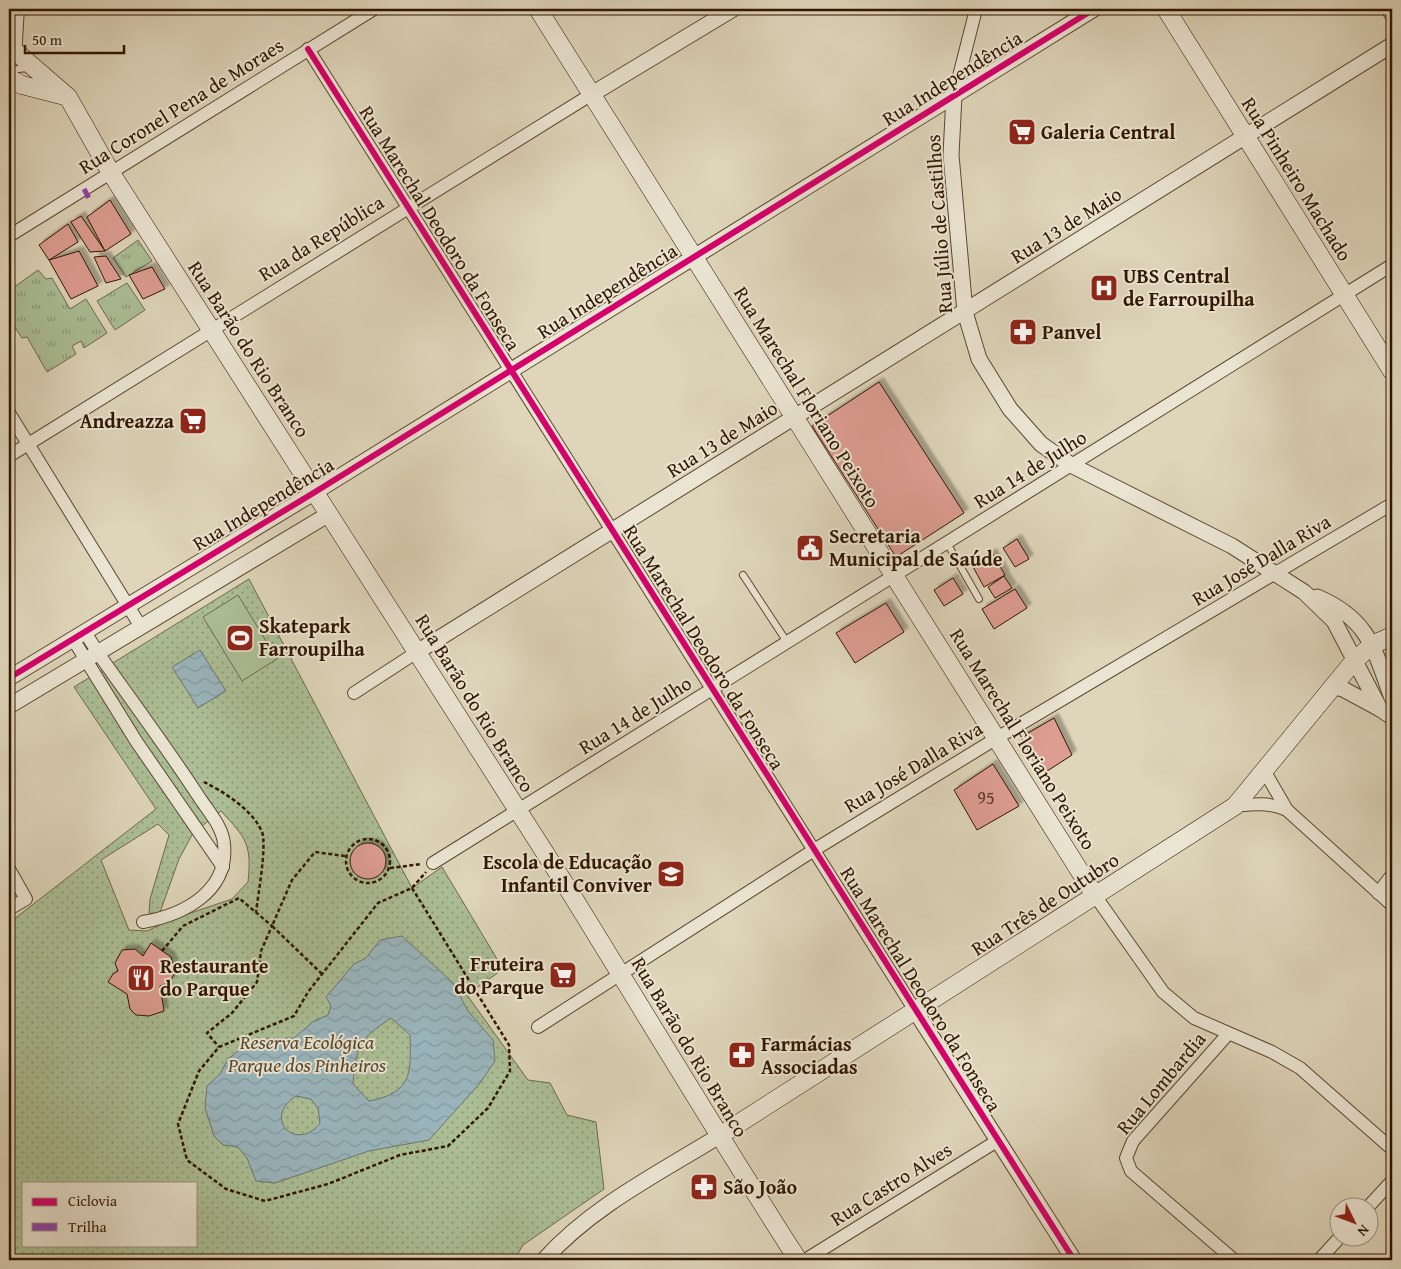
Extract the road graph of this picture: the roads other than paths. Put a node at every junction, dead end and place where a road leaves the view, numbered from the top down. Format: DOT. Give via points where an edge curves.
graph roads {
  1 [pos="374,9"];
  2 [pos="538,9"];
  3 [pos="733,9"];
  4 [pos="976,9"];
  5 [pos="1094,9"];
  6 [pos="1166,9"];
  7 [pos="1389,9"];
  8 [pos="1392,14"];
  9 [pos="17,15"];
  10 [pos="1392,45"];
  11 [pos="12,48"];
  12 [pos="308,50"];
  13 [pos="35,67"];
  14 [pos="9,70"];
  15 [pos="9,78"];
  16 [pos="592,94"];
  17 [pos="954,96"];
  18 [pos="68,97"];
  19 [pos="1246,137"];
  20 [pos="111,172"];
  21 [pos="408,208"];
  22 [pos="9,236"];
  23 [pos="694,257"];
  24 [pos="1392,265"];
  25 [pos="1345,295"];
  26 [pos="965,312"];
  27 [pos="212,330"];
  28 [pos="511,370"];
  29 [pos="1392,371"];
  30 [pos="9,413"];
  31 [pos="795,417"];
  32 [pos="28,444"];
  33 [pos="9,456"];
  34 [pos="1071,465"];
  35 [pos="315,492"];
  36 [pos="1392,504"];
  37 [pos="329,514"];
  38 [pos="612,531"];
  39 [pos="946,543"];
  40 [pos="1277,573"];
  41 [pos="743,575"];
  42 [pos="894,576"];
  43 [pos="1304,592"];
  44 [pos="980,599"];
  45 [pos="128,606"];
  46 [pos="141,627"];
  47 [pos="79,635"];
  48 [pos="1392,636"];
  49 [pos="787,642"];
  50 [pos="1372,645"];
  51 [pos="417,652"];
  52 [pos="92,656"];
  53 [pos="1354,661"];
  54 [pos="9,678"];
  55 [pos="1333,687"];
  56 [pos="712,689"];
  57 [pos="354,693"];
  58 [pos="1392,698"];
  59 [pos="11,701"];
  60 [pos="1386,713"];
  61 [pos="997,738"];
  62 [pos="1265,772"];
  63 [pos="1235,806"];
  64 [pos="518,810"];
  65 [pos="1287,810"];
  66 [pos="814,850"];
  67 [pos="433,863"];
  68 [pos="223,867"];
  69 [pos="9,869"];
  70 [pos="1392,875"];
  71 [pos="1378,893"];
  72 [pos="1096,897"];
  73 [pos="1392,905"];
  74 [pos="9,909"];
  75 [pos="143,922"];
  76 [pos="621,975"];
  77 [pos="916,1012"];
  78 [pos="538,1027"];
  79 [pos="1228,1034"];
  80 [pos="719,1136"];
  81 [pos="997,1140"];
  82 [pos="1392,1148"];
  83 [pos="1392,1181"];
  84 [pos="1378,1196"];
  85 [pos="1332,1246"];
  86 [pos="544,1260"];
  87 [pos="798,1260"];
  88 [pos="805,1260"];
  89 [pos="1074,1260"];
  90 [pos="1234,1260"];
  91 [pos="1319,1260"];
  1 -- 12 [label="street, Rua Coronel Pena de Moraes"];
  2 -- 16 [label="main road, Rua Marechal Floriano Peixoto"];
  3 -- 16 [label="street, Rua da República"];
  4 -- 17 [label="street, Rua Júlio de Castilhos"];
  5 -- 17 [label="street, Rua Independência"];
  6 -- 19 [label="main road, Rua Pinheiro Machado"];
  7 -- 8 [label="street"];
  9 -- 11 [label="street"];
  10 -- 19 [label="street, Rua 13 de Maio"];
  11 -- 13 [label="main road, Rua Barão do Rio Branco"];
  12 -- 20 [label="street, Rua Coronel Pena de Moraes"];
  12 -- 21 [label="street, Rua Marechal Deodoro da Fonseca"];
  13 -- 14 [label="lane"];
  13 -- 18 [label="main road, Rua Barão do Rio Branco"];
  15 -- 18 [label="main road" via="22,85"];
  16 -- 21 [label="street, Rua da República"];
  16 -- 23 [label="main road, Rua Marechal Floriano Peixoto"];
  17 -- 23 [label="street, Rua Independência"];
  17 -- 26 [label="street, Rua Júlio de Castilhos" via="950,155"];
  18 -- 20 [label="main road, Rua Barão do Rio Branco"];
  19 -- 25 [label="main road, Rua Pinheiro Machado"];
  19 -- 26 [label="street, Rua 13 de Maio"];
  20 -- 22 [label="street, Rua Coronel Pena de Moraes"];
  20 -- 27 [label="main road, Rua Barão do Rio Branco"];
  21 -- 27 [label="street, Rua da República"];
  21 -- 28 [label="street, Rua Marechal Deodoro da Fonseca"];
  23 -- 28 [label="street, Rua Independência"];
  23 -- 31 [label="main road, Rua Marechal Floriano Peixoto"];
  24 -- 25 [label="street, Rua 14 de Julho"];
  25 -- 29 [label="main road, Rua Pinheiro Machado"];
  25 -- 34 [label="street, Rua 14 de Julho"];
  26 -- 31 [label="street, Rua 13 de Maio"];
  26 -- 34 [label="street, Rua Júlio de Castilhos" via="979,359 1010,409 1041,444"];
  27 -- 32 [label="street, Rua da República"];
  27 -- 35 [label="main road, Rua Barão do Rio Branco"];
  28 -- 35 [label="street, Rua Independência"];
  28 -- 38 [label="street, Rua Marechal Deodoro da Fonseca"];
  30 -- 32 [label="street"];
  31 -- 38 [label="street, Rua 13 de Maio"];
  31 -- 42 [label="main road, Rua Marechal Floriano Peixoto"];
  32 -- 33 [label="street, Rua da República"];
  32 -- 45 [label="street"];
  34 -- 39 [label="street, Rua 14 de Julho"];
  34 -- 40 [label="street, Rua Júlio de Castilhos" via="1232,546"];
  35 -- 37 [label="main road, Rua Barão do Rio Branco"];
  35 -- 45 [label="street, Rua Independência"];
  36 -- 40 [label="street, Rua José Dalla Riva"];
  37 -- 46 [label="street"];
  37 -- 51 [label="main road, Rua Barão do Rio Branco"];
  38 -- 51 [label="street, Rua 13 de Maio"];
  38 -- 56 [label="street, Rua Marechal Deodoro da Fonseca"];
  39 -- 42 [label="street, Rua 14 de Julho"];
  39 -- 44 [label="lane"];
  40 -- 43 [label="street, Rua Júlio de Castilhos"];
  40 -- 61 [label="street, Rua José Dalla Riva"];
  41 -- 49 [label="lane"];
  42 -- 49 [label="street, Rua 14 de Julho"];
  42 -- 61 [label="main road, Rua Marechal Floriano Peixoto"];
  43 -- 50 [label="street, Rua Júlio de Castilhos" via="1351,617 1364,628"];
  43 -- 53 [label="street, Rua Júlio de Castilhos" via="1334,621"];
  45 -- 46 [label="street"];
  45 -- 47 [label="street, Rua Independência"];
  46 -- 52 [label="street"];
  47 -- 52 [label="street"];
  47 -- 54 [label="street, Rua Independência"];
  48 -- 50 [label="main road"];
  49 -- 56 [label="street, Rua 14 de Julho"];
  50 -- 53 [label="main road"];
  50 -- 58 [label="street, Rua Júlio de Castilhos"];
  51 -- 57 [label="street, Rua 13 de Maio"];
  51 -- 64 [label="main road, Rua Barão do Rio Branco"];
  52 -- 59 [label="street"];
  52 -- 68 [label="street" via="136,741"];
  52 -- 68 [label="street" via="181,770 217,825 224,843"];
  53 -- 55 [label="main road, Rua Três de Outubro"];
  53 -- 60 [label="street, Rua Júlio de Castilhos"];
  55 -- 60 [label="street" via="1343,689"];
  55 -- 62 [label="main road, Rua Três de Outubro"];
  56 -- 64 [label="street, Rua 14 de Julho"];
  56 -- 66 [label="street, Rua Marechal Deodoro da Fonseca"];
  61 -- 66 [label="street, Rua José Dalla Riva"];
  61 -- 72 [label="main road, Rua Marechal Floriano Peixoto"];
  62 -- 63 [label="main road, Rua Três de Outubro"];
  62 -- 65 [label="street"];
  63 -- 65 [label="street" via="1261,803"];
  63 -- 72 [label="main road, Rua Três de Outubro"];
  64 -- 67 [label="street, Rua 14 de Julho"];
  64 -- 76 [label="main road, Rua Barão do Rio Branco"];
  65 -- 71 [label="street"];
  66 -- 76 [label="street, Rua José Dalla Riva"];
  66 -- 77 [label="street, Rua Marechal Deodoro da Fonseca"];
  68 -- 75 [label="street" via="207,894 193,906 164,919"];
  69 -- 74 [label="street" via="26,899"];
  70 -- 71 [label="street"];
  71 -- 73 [label="street"];
  72 -- 77 [label="main road, Rua Três de Outubro"];
  72 -- 79 [label="street, Rua Marechal Floriano Peixoto" via="1163,992 1194,1018"];
  76 -- 78 [label="street, Rua José Dalla Riva"];
  76 -- 80 [label="main road, Rua Barão do Rio Branco"];
  77 -- 80 [label="main road, Rua Três de Outubro"];
  77 -- 81 [label="street, Rua Marechal Deodoro da Fonseca"];
  79 -- 82 [label="street, Rua Marechal Floriano Peixoto" via="1272,1052 1300,1068"];
  79 -- 90 [label="street, Rua Lombardia" via="1133,1141 1126,1158 1132,1171"];
  80 -- 86 [label="street" via="597,1212"];
  80 -- 87 [label="main road, Rua Barão do Rio Branco"];
  81 -- 88 [label="street, Rua Castro Alves"];
  81 -- 89 [label="street, Rua Marechal Deodoro da Fonseca"];
  83 -- 84 [label="street"];
  85 -- 91 [label="street"];
}
